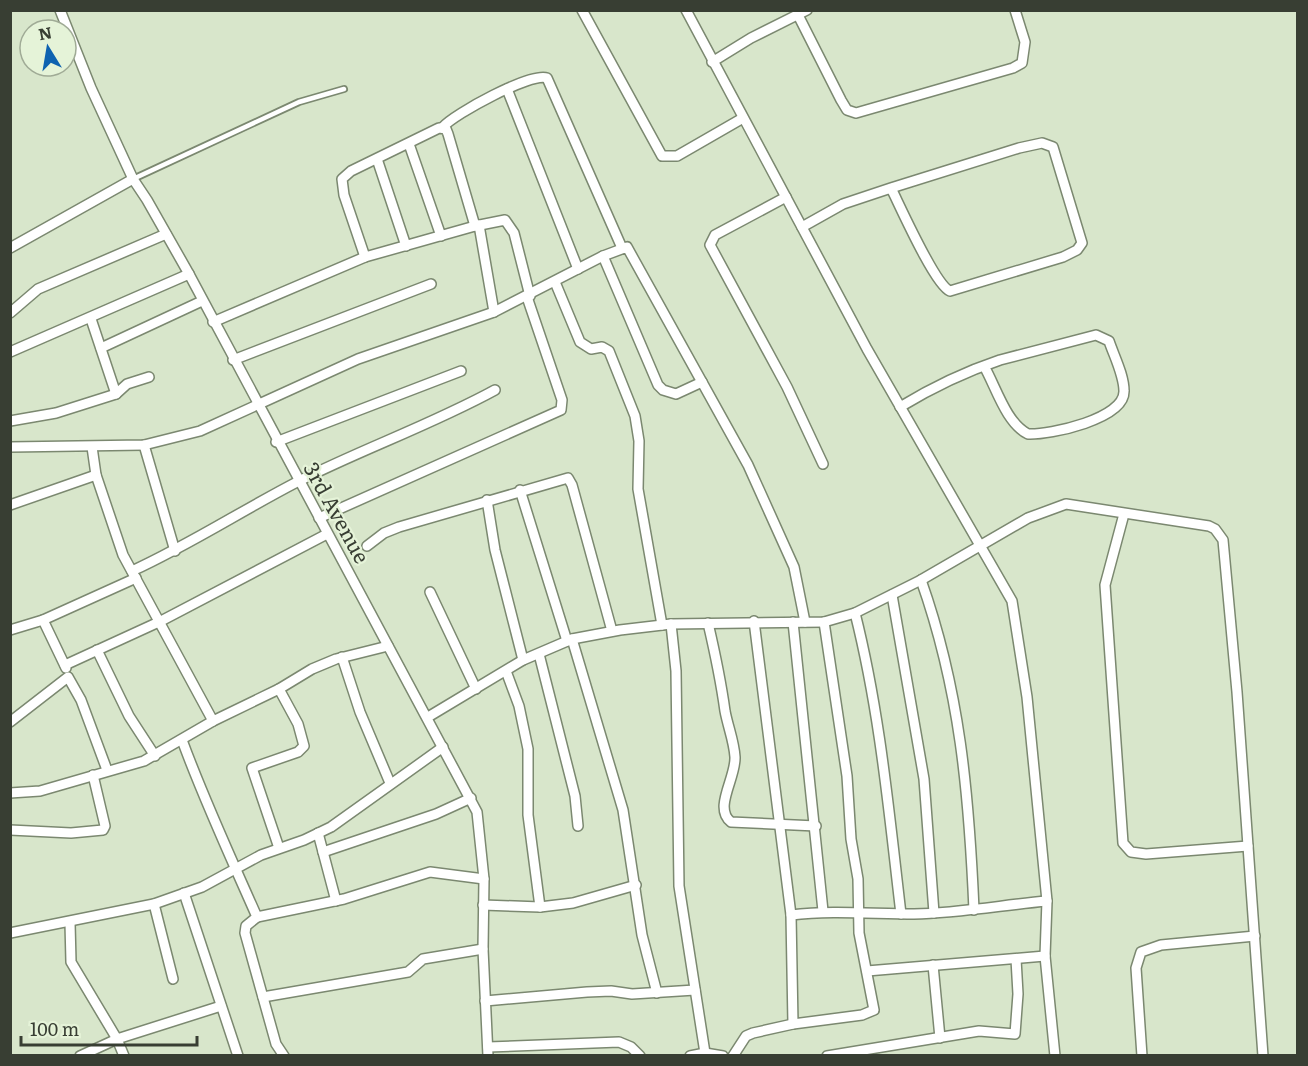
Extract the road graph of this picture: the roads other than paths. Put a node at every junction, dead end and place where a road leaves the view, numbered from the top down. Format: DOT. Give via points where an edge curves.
graph roads {
  1 [pos="60,10"];
  2 [pos="582,10"];
  3 [pos="686,10"];
  4 [pos="807,10"];
  5 [pos="1015,10"];
  6 [pos="798,15"];
  7 [pos="712,62"];
  8 [pos="344,89"];
  9 [pos="507,89"];
  10 [pos="743,118"];
  11 [pos="443,128"];
  12 [pos="409,144"];
  13 [pos="378,159"];
  14 [pos="133,179"];
  15 [pos="891,188"];
  16 [pos="786,197"];
  17 [pos="477,225"];
  18 [pos="802,227"];
  19 [pos="166,234"];
  20 [pos="441,236"];
  21 [pos="406,246"];
  22 [pos="10,248"];
  23 [pos="622,248"];
  24 [pos="603,256"];
  25 [pos="364,257"];
  26 [pos="578,269"];
  27 [pos="189,274"];
  28 [pos="555,282"];
  29 [pos="431,284"];
  30 [pos="528,296"];
  31 [pos="202,301"];
  32 [pos="494,312"];
  33 [pos="10,313"];
  34 [pos="91,318"];
  35 [pos="213,322"];
  36 [pos="101,348"];
  37 [pos="10,352"];
  38 [pos="233,360"];
  39 [pos="984,366"];
  40 [pos="461,371"];
  41 [pos="149,377"];
  42 [pos="702,382"];
  43 [pos="495,390"];
  44 [pos="117,394"];
  45 [pos="256,404"];
  46 [pos="900,406"];
  47 [pos="10,421"];
  48 [pos="276,442"];
  49 [pos="144,445"];
  50 [pos="10,447"];
  51 [pos="92,447"];
  52 [pos="823,464"];
  53 [pos="96,475"];
  54 [pos="298,482"];
  55 [pos="520,490"];
  56 [pos="487,500"];
  57 [pos="10,505"];
  58 [pos="1124,514"];
  59 [pos="319,518"];
  60 [pos="327,534"];
  61 [pos="980,543"];
  62 [pos="367,546"];
  63 [pos="175,550"];
  64 [pos="134,574"];
  65 [pos="921,580"];
  66 [pos="430,592"];
  67 [pos="892,595"];
  68 [pos="855,613"];
  69 [pos="43,620"];
  70 [pos="161,621"];
  71 [pos="754,621"];
  72 [pos="794,622"];
  73 [pos="805,622"];
  74 [pos="824,622"];
  75 [pos="708,623"];
  76 [pos="667,625"];
  77 [pos="10,630"];
  78 [pos="612,631"];
  79 [pos="570,640"];
  80 [pos="388,646"];
  81 [pos="97,650"];
  82 [pos="539,654"];
  83 [pos="342,657"];
  84 [pos="524,660"];
  85 [pos="65,665"];
  86 [pos="506,671"];
  87 [pos="68,677"];
  88 [pos="279,689"];
  89 [pos="476,689"];
  90 [pos="428,717"];
  91 [pos="213,721"];
  92 [pos="10,722"];
  93 [pos="182,740"];
  94 [pos="443,747"];
  95 [pos="155,756"];
  96 [pos="107,770"];
  97 [pos="93,775"];
  98 [pos="390,783"];
  99 [pos="10,793"];
  100 [pos="471,798"];
  101 [pos="778,824"];
  102 [pos="578,826"];
  103 [pos="816,826"];
  104 [pos="10,830"];
  105 [pos="318,833"];
  106 [pos="1248,846"];
  107 [pos="279,848"];
  108 [pos="323,852"];
  109 [pos="236,869"];
  110 [pos="484,879"];
  111 [pos="636,885"];
  112 [pos="184,893"];
  113 [pos="336,901"];
  114 [pos="1047,901"];
  115 [pos="154,904"];
  116 [pos="483,905"];
  117 [pos="540,907"];
  118 [pos="974,910"];
  119 [pos="823,911"];
  120 [pos="859,913"];
  121 [pos="934,913"];
  122 [pos="901,914"];
  123 [pos="790,915"];
  124 [pos="257,917"];
  125 [pos="70,923"];
  126 [pos="10,933"];
  127 [pos="1255,936"];
  128 [pos="483,950"];
  129 [pos="1045,956"];
  130 [pos="1016,960"];
  131 [pos="933,965"];
  132 [pos="867,971"];
  133 [pos="173,979"];
  134 [pos="694,990"];
  135 [pos="657,993"];
  136 [pos="263,997"];
  137 [pos="486,1001"];
  138 [pos="221,1006"];
  139 [pos="793,1024"];
  140 [pos="940,1038"];
  141 [pos="117,1039"];
  142 [pos="486,1053"];
  143 [pos="705,1053"];
  144 [pos="80,1056"];
  145 [pos="124,1056"];
  146 [pos="238,1056"];
  147 [pos="284,1056"];
  148 [pos="640,1056"];
  149 [pos="690,1056"];
  150 [pos="723,1056"];
  151 [pos="733,1056"];
  152 [pos="827,1056"];
  153 [pos="1055,1056"];
  154 [pos="1142,1056"];
  155 [pos="1263,1056"];
  1 -- 14 [label="street, 3rd Avenue"];
  2 -- 10 [label="street" via="662,156 677,156"];
  3 -- 7 [label="street"];
  4 -- 6 [label="street"];
  5 -- 6 [label="street" via="1025,42 1022,63 856,113 845,106"];
  6 -- 7 [label="street"];
  7 -- 10 [label="street"];
  8 -- 14 [label="lane" via="299,102"];
  9 -- 11 [label="street"];
  9 -- 23 [label="street" via="541,76 550,81"];
  9 -- 26 [label="street"];
  10 -- 16 [label="street"];
  11 -- 12 [label="street"];
  11 -- 17 [label="street"];
  12 -- 13 [label="street"];
  12 -- 20 [label="street"];
  13 -- 21 [label="street"];
  13 -- 25 [label="street" via="351,171 341,183"];
  14 -- 19 [label="street, 3rd Avenue"];
  14 -- 22 [label="street"];
  15 -- 15 [label="street" via="1019,148 1051,144 1082,243 1063,257 950,291 932,269"];
  15 -- 18 [label="street" via="843,204"];
  16 -- 18 [label="street"];
  16 -- 52 [label="street" via="715,235 710,245 787,387"];
  17 -- 20 [label="street"];
  17 -- 30 [label="street" via="508,221"];
  17 -- 32 [label="street"];
  18 -- 46 [label="street"];
  19 -- 27 [label="street, 3rd Avenue"];
  19 -- 33 [label="street" via="38,289"];
  20 -- 21 [label="street"];
  21 -- 25 [label="street"];
  23 -- 24 [label="street"];
  23 -- 42 [label="street" via="630,249"];
  24 -- 26 [label="street"];
  24 -- 42 [label="street" via="658,385 676,394"];
  25 -- 35 [label="street"];
  26 -- 28 [label="street"];
  27 -- 31 [label="street, 3rd Avenue"];
  27 -- 34 [label="street"];
  28 -- 30 [label="street"];
  28 -- 76 [label="street" via="580,342 591,349 602,347 609,351 635,416 638,489"];
  29 -- 38 [label="street"];
  30 -- 32 [label="street"];
  30 -- 59 [label="street" via="562,400 561,410"];
  31 -- 35 [label="street, 3rd Avenue"];
  31 -- 36 [label="street"];
  32 -- 45 [label="street" via="358,359"];
  34 -- 36 [label="street"];
  34 -- 37 [label="street"];
  35 -- 38 [label="street, 3rd Avenue"];
  36 -- 44 [label="street"];
  38 -- 45 [label="street, 3rd Avenue"];
  39 -- 39 [label="street" via="1099,335 1109,341 1124,391 1119,406 1111,412 1053,432 1028,434 1010,415"];
  39 -- 46 [label="street" via="961,373"];
  40 -- 48 [label="street"];
  41 -- 44 [label="street" via="127,384"];
  42 -- 73 [label="street" via="748,465 794,567"];
  43 -- 54 [label="street"];
  44 -- 47 [label="street" via="56,413"];
  45 -- 48 [label="street, 3rd Avenue"];
  45 -- 49 [label="street" via="200,431"];
  46 -- 61 [label="street"];
  48 -- 54 [label="street, 3rd Avenue"];
  49 -- 51 [label="street"];
  49 -- 63 [label="street"];
  50 -- 51 [label="street"];
  51 -- 53 [label="street"];
  53 -- 57 [label="street"];
  53 -- 64 [label="street" via="123,555"];
  54 -- 59 [label="street, 3rd Avenue"];
  54 -- 63 [label="street"];
  55 -- 56 [label="street"];
  55 -- 78 [label="street" via="570,479"];
  55 -- 79 [label="street"];
  56 -- 62 [label="street" via="384,533"];
  56 -- 84 [label="street" via="495,550"];
  58 -- 61 [label="street" via="1066,504"];
  58 -- 106 [label="street" via="1198,523 1215,529 1223,540"];
  58 -- 106 [label="street" via="1105,585 1123,843 1131,852 1146,854"];
  59 -- 60 [label="street, 3rd Avenue"];
  60 -- 70 [label="street"];
  60 -- 80 [label="street, 3rd Avenue"];
  61 -- 65 [label="street"];
  61 -- 114 [label="street" via="1012,601 1027,697"];
  63 -- 64 [label="street"];
  64 -- 69 [label="street"];
  64 -- 70 [label="street"];
  65 -- 67 [label="street"];
  65 -- 118 [label="street" via="948,667 960,733"];
  66 -- 89 [label="street"];
  67 -- 68 [label="street"];
  67 -- 121 [label="street" via="924,779"];
  68 -- 74 [label="street"];
  68 -- 122 [label="street" via="866,654 886,774"];
  69 -- 77 [label="street"];
  69 -- 85 [label="street"];
  70 -- 81 [label="street"];
  70 -- 91 [label="street"];
  71 -- 72 [label="street"];
  71 -- 75 [label="street"];
  71 -- 101 [label="street"];
  72 -- 73 [label="street"];
  72 -- 103 [label="street"];
  73 -- 74 [label="street"];
  74 -- 120 [label="street" via="847,776"];
  75 -- 76 [label="street"];
  75 -- 101 [label="street" via="735,759 722,805 724,814 731,822"];
  76 -- 78 [label="street"];
  76 -- 134 [label="street" via="676,671 679,886"];
  78 -- 79 [label="street"];
  79 -- 82 [label="street"];
  79 -- 111 [label="street" via="623,810"];
  80 -- 83 [label="street"];
  80 -- 90 [label="street, 3rd Avenue"];
  81 -- 85 [label="street"];
  81 -- 95 [label="street" via="129,716"];
  82 -- 84 [label="street"];
  82 -- 102 [label="street" via="575,796"];
  83 -- 88 [label="street"];
  83 -- 98 [label="street"];
  84 -- 86 [label="street"];
  85 -- 87 [label="street"];
  86 -- 89 [label="street"];
  86 -- 117 [label="street" via="519,706 528,749 528,815"];
  87 -- 92 [label="street"];
  87 -- 96 [label="street" via="81,700"];
  88 -- 91 [label="street"];
  88 -- 107 [label="street" via="305,744 298,752 252,768"];
  89 -- 90 [label="street"];
  90 -- 94 [label="street, 3rd Avenue"];
  91 -- 93 [label="street"];
  93 -- 95 [label="street"];
  93 -- 109 [label="street"];
  94 -- 98 [label="street"];
  94 -- 100 [label="street, 3rd Avenue"];
  95 -- 96 [label="street"];
  96 -- 97 [label="street"];
  97 -- 99 [label="street" via="40,791"];
  97 -- 104 [label="street" via="103,831"];
  98 -- 105 [label="street"];
  100 -- 108 [label="street" via="436,814"];
  100 -- 110 [label="street, 3rd Avenue" via="477,812"];
  101 -- 103 [label="street"];
  101 -- 123 [label="street"];
  103 -- 119 [label="street"];
  105 -- 107 [label="street"];
  105 -- 108 [label="street"];
  106 -- 127 [label="street"];
  107 -- 109 [label="street"];
  108 -- 113 [label="street"];
  109 -- 112 [label="street"];
  109 -- 124 [label="street"];
  110 -- 113 [label="street" via="430,872"];
  110 -- 116 [label="street, 3rd Avenue"];
  111 -- 117 [label="street" via="573,903"];
  111 -- 135 [label="street" via="642,935"];
  112 -- 115 [label="street"];
  112 -- 138 [label="street"];
  113 -- 124 [label="street"];
  114 -- 118 [label="street"];
  114 -- 129 [label="street"];
  115 -- 125 [label="street"];
  115 -- 133 [label="street"];
  116 -- 117 [label="street"];
  116 -- 128 [label="street, 3rd Avenue"];
  118 -- 121 [label="street"];
  119 -- 120 [label="street"];
  119 -- 123 [label="street"];
  120 -- 122 [label="street"];
  120 -- 132 [label="street"];
  121 -- 122 [label="street"];
  123 -- 139 [label="street"];
  124 -- 136 [label="street" via="246,926 245,933"];
  125 -- 126 [label="street"];
  125 -- 141 [label="street" via="71,962"];
  127 -- 154 [label="street" via="1156,946 1141,952 1136,968"];
  127 -- 155 [label="street"];
  128 -- 136 [label="street" via="423,959 408,972"];
  128 -- 137 [label="street, 3rd Avenue"];
  129 -- 130 [label="street"];
  129 -- 153 [label="street"];
  130 -- 131 [label="street"];
  130 -- 140 [label="street" via="1015,1034 979,1031"];
  131 -- 132 [label="street"];
  131 -- 140 [label="street"];
  132 -- 139 [label="street" via="873,1012"];
  134 -- 135 [label="street"];
  134 -- 143 [label="street"];
  135 -- 137 [label="street" via="611,991"];
  136 -- 147 [label="street" via="276,1044"];
  137 -- 142 [label="street, 3rd Avenue"];
  138 -- 141 [label="street"];
  138 -- 146 [label="street"];
  139 -- 151 [label="street" via="746,1036"];
  140 -- 152 [label="street"];
  141 -- 144 [label="street"];
  141 -- 145 [label="street"];
  142 -- 148 [label="street" via="612,1042 631,1047"];
  143 -- 149 [label="street"];
  143 -- 150 [label="street"];
}
